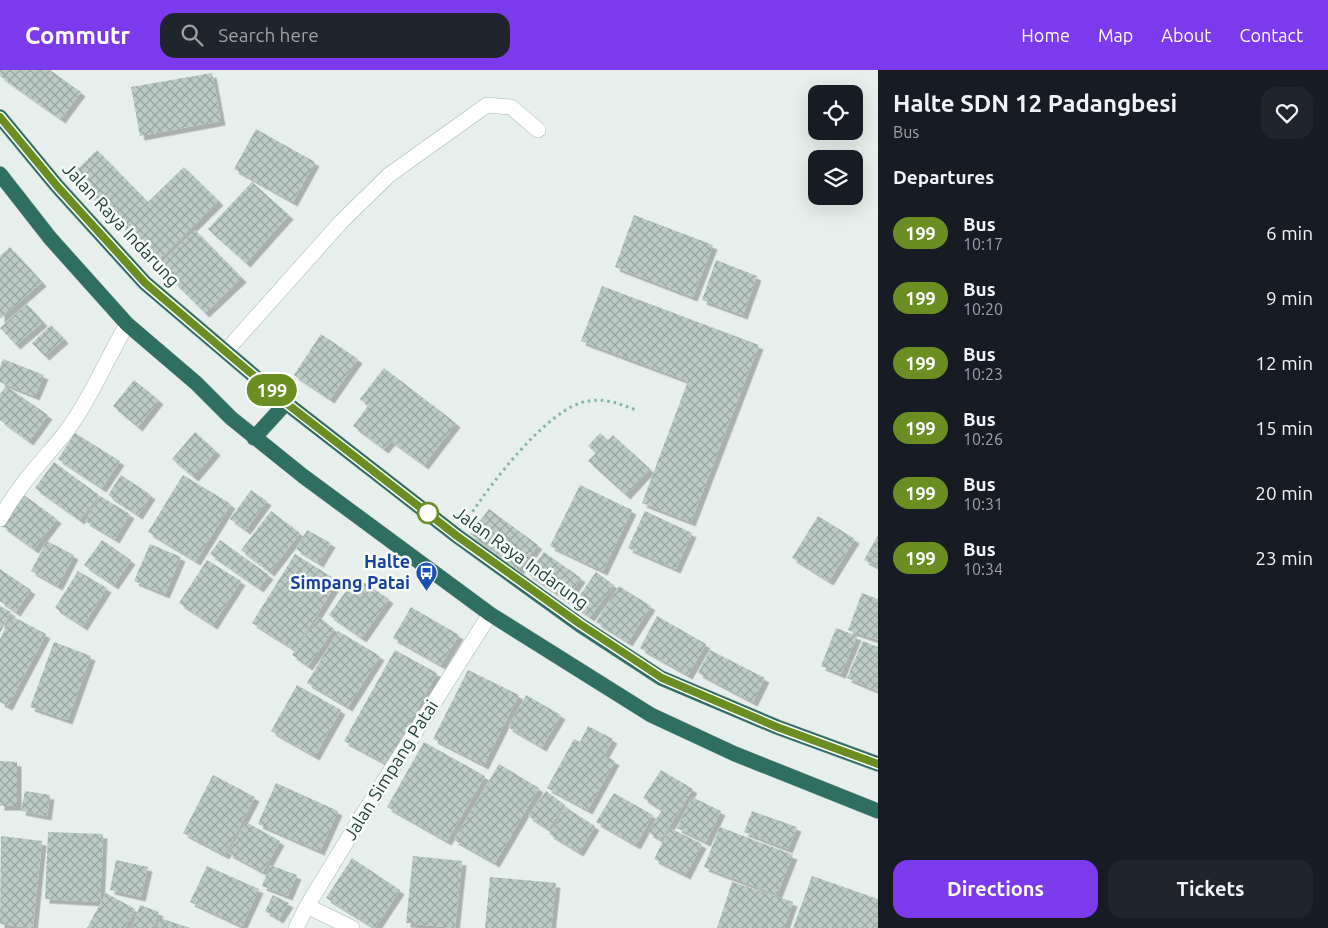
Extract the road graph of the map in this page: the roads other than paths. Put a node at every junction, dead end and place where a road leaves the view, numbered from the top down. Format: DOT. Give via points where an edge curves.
graph roads {
  1 [pos="0,117"];
  2 [pos="538,130"];
  3 [pos="0,174"];
  4 [pos="127,324"];
  5 [pos="226,351"];
  6 [pos="286,403"];
  7 [pos="254,438"];
  8 [pos="0,519"];
  9 [pos="490,614"];
  10 [pos="878,764"];
  11 [pos="878,811"];
  12 [pos="307,906"];
  13 [pos="296,928"];
  14 [pos="352,928"];
  1 -- 5 [label="highway, Jalan Raya Indarung" via="145,283"];
  2 -- 5 [label="street" via="511,107 487,105 389,175 341,222"];
  3 -- 4 [label="highway" via="50,238"];
  4 -- 7 [label="highway"];
  4 -- 8 [label="street" via="62,436 46,453"];
  5 -- 6 [label="highway, Jalan Raya Indarung"];
  6 -- 7 [label="highway"];
  6 -- 10 [label="highway, Jalan Raya Indarung" via="457,536 662,678 777,727"];
  7 -- 9 [label="highway"];
  9 -- 11 [label="highway" via="651,715 734,754"];
  9 -- 12 [label="street, Jalan Simpang Patai"];
  12 -- 13 [label="street, Jalan Simpang Patai"];
  12 -- 14 [label="street"];
}
